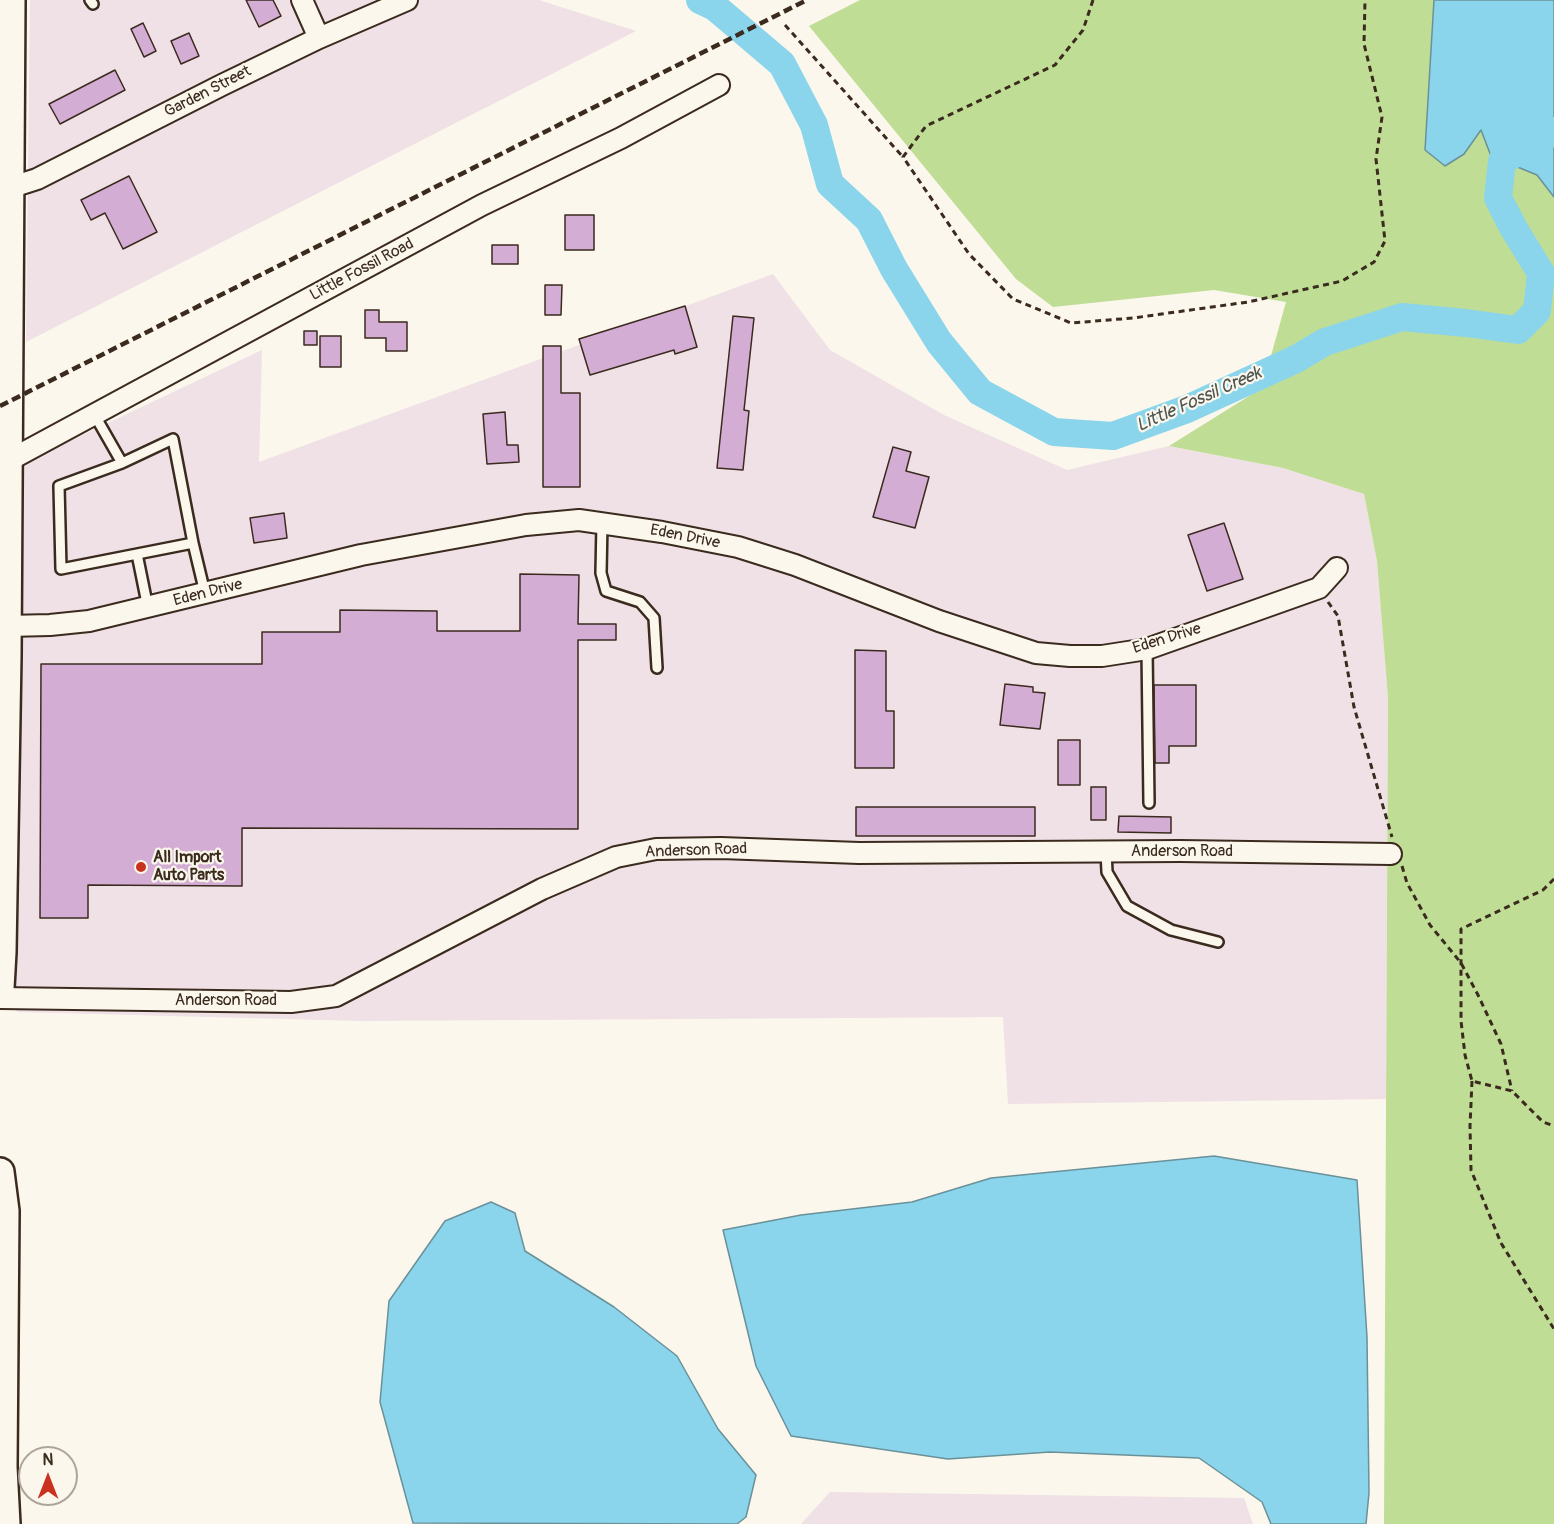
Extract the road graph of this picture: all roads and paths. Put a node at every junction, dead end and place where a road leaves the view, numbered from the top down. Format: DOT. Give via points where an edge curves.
graph roads {
  1 [pos="11,0"];
  2 [pos="302,0"];
  3 [pos="407,0"];
  4 [pos="1093,0"];
  5 [pos="1365,0"];
  6 [pos="785,25"];
  7 [pos="319,38"];
  8 [pos="5,58"];
  9 [pos="719,85"];
  10 [pos="903,157"];
  11 [pos="9,188"];
  12 [pos="94,414"];
  13 [pos="8,461"];
  14 [pos="122,463"];
  15 [pos="602,523"];
  16 [pos="193,543"];
  17 [pos="137,554"];
  18 [pos="1337,568"];
  19 [pos="1318,588"];
  20 [pos="205,594"];
  21 [pos="148,608"];
  22 [pos="7,626"];
  23 [pos="1147,648"];
  24 [pos="3,658"];
  25 [pos="657,668"];
  26 [pos="3,699"];
  27 [pos="3,762"];
  28 [pos="1149,803"];
  29 [pos="1106,851"];
  30 [pos="1395,854"];
  31 [pos="2,865"];
  32 [pos="1554,879"];
  33 [pos="1218,942"];
  34 [pos="1,952"];
  35 [pos="1461,963"];
  36 [pos="0,988"];
  37 [pos="0,998"];
  38 [pos="1472,1081"];
  39 [pos="1512,1091"];
  40 [pos="1554,1126"];
  41 [pos="0,1172"];
  42 [pos="1554,1329"];
  43 [pos="6,1524"];
  1 -- 8 [label="street"];
  2 -- 7 [label="street"];
  3 -- 7 [label="street, Garden Street"];
  4 -- 10 [label="path" via="1083,30 1055,65 926,126"];
  5 -- 10 [label="path" via="1365,44 1382,117 1376,159 1385,241 1374,262 1342,281 1248,302 1071,323 1013,299 969,254"];
  6 -- 10 [label="path"];
  7 -- 11 [label="street, Garden Street" via="37,179"];
  8 -- 11 [label="street"];
  9 -- 12 [label="street, Little Fossil Road" via="621,138 482,205"];
  11 -- 13 [label="street"];
  12 -- 13 [label="street, Little Fossil Road"];
  12 -- 14 [label="lane"];
  13 -- 22 [label="street"];
  14 -- 16 [label="lane" via="173,439"];
  14 -- 17 [label="lane" via="59,486 61,569"];
  15 -- 20 [label="street, Eden Drive" via="579,520 526,525 361,555"];
  15 -- 23 [label="street, Eden Drive" via="738,547 1036,653 1102,656"];
  15 -- 25 [label="lane" via="601,573 606,591 640,602 654,618"];
  16 -- 17 [label="lane"];
  16 -- 20 [label="lane"];
  17 -- 21 [label="lane"];
  18 -- 19 [label="street, Eden Drive"];
  19 -- 23 [label="street, Eden Drive"];
  19 -- 30 [label="path" via="1338,616 1354,707"];
  20 -- 21 [label="street, Eden Drive"];
  21 -- 22 [label="street, Eden Drive" via="89,621"];
  22 -- 24 [label="street"];
  23 -- 28 [label="lane"];
  24 -- 26 [label="street"];
  26 -- 27 [label="street"];
  27 -- 31 [label="street"];
  29 -- 30 [label="street, Anderson Road"];
  29 -- 33 [label="lane" via="1107,872 1127,906 1171,930"];
  29 -- 37 [label="street, Anderson Road" via="859,853 656,849 616,857 542,889 336,996 291,1002"];
  30 -- 35 [label="path" via="1430,925"];
  31 -- 34 [label="street"];
  32 -- 35 [label="path" via="1543,890 1461,929"];
  34 -- 36 [label="street"];
  35 -- 38 [label="path" via="1461,1020"];
  35 -- 39 [label="path" via="1501,1044"];
  38 -- 39 [label="path"];
  38 -- 42 [label="path" via="1471,1170 1501,1243"];
  39 -- 40 [label="path" via="1543,1122"];
  41 -- 43 [label="street" via="5,1211"];
}
